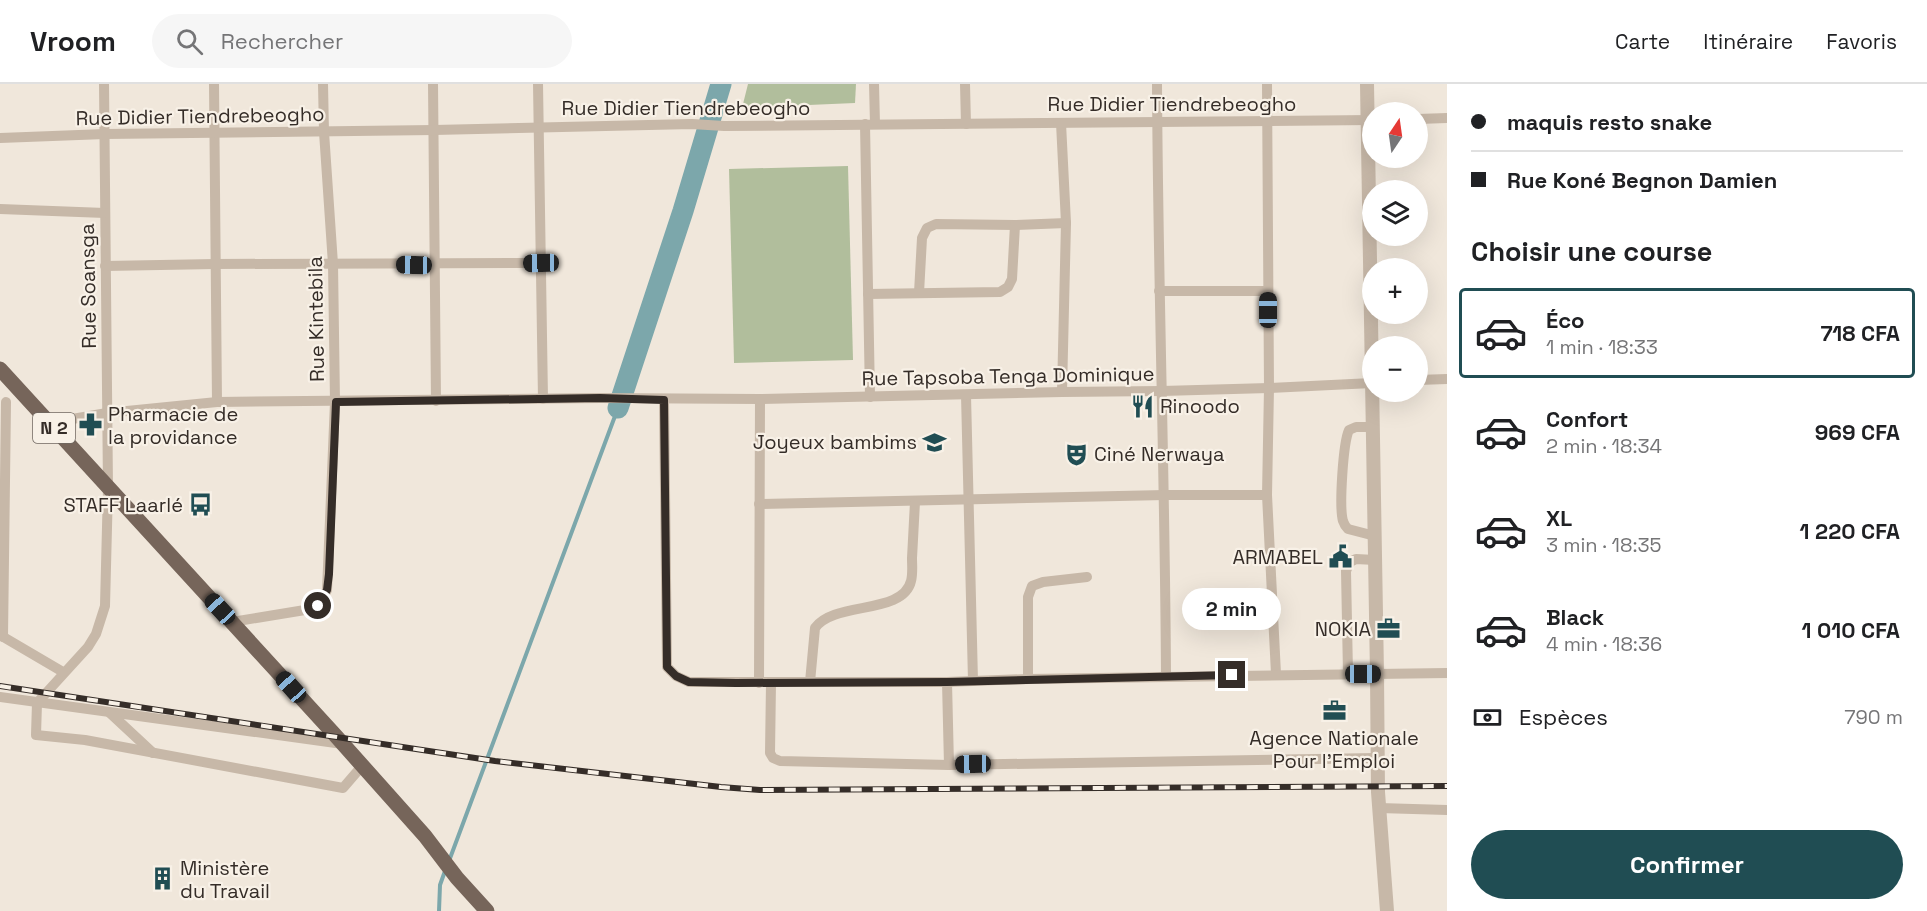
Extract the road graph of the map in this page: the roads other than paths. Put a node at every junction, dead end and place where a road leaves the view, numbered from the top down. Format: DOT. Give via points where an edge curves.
graph roads {
  1 [pos="104,84"];
  2 [pos="214,84"];
  3 [pos="323,84"];
  4 [pos="433,84"];
  5 [pos="538,84"];
  6 [pos="874,84"];
  7 [pos="965,84"];
  8 [pos="1157,84"];
  9 [pos="1267,84"];
  10 [pos="1367,84"];
  11 [pos="1368,102"];
  12 [pos="1447,118"];
  13 [pos="1428,119"];
  14 [pos="1362,120"];
  15 [pos="1157,121"];
  16 [pos="1268,122"];
  17 [pos="1061,123"];
  18 [pos="870,124"];
  19 [pos="966,124"];
  20 [pos="540,127"];
  21 [pos="434,130"];
  22 [pos="324,132"];
  23 [pos="214,133"];
  24 [pos="105,134"];
  25 [pos="0,138"];
  26 [pos="1370,168"];
  27 [pos="0,209"];
  28 [pos="105,213"];
  29 [pos="1066,223"];
  30 [pos="1015,225"];
  31 [pos="541,263"];
  32 [pos="215,264"];
  33 [pos="333,264"];
  34 [pos="434,265"];
  35 [pos="105,266"];
  36 [pos="1159,291"];
  37 [pos="1268,291"];
  38 [pos="919,293"];
  39 [pos="868,294"];
  40 [pos="1372,336"];
  41 [pos="0,369"];
  42 [pos="1447,379"];
  43 [pos="1428,380"];
  44 [pos="1362,383"];
  45 [pos="1269,388"];
  46 [pos="1162,391"];
  47 [pos="1062,392"];
  48 [pos="966,395"];
  49 [pos="870,397"];
  50 [pos="543,399"];
  51 [pos="760,399"];
  52 [pos="664,400"];
  53 [pos="436,401"];
  54 [pos="3,402"];
  55 [pos="28,402"];
  56 [pos="217,402"];
  57 [pos="336,402"];
  58 [pos="1372,402"];
  59 [pos="107,413"];
  60 [pos="49,423"];
  61 [pos="1372,428"];
  62 [pos="108,488"];
  63 [pos="1165,495"];
  64 [pos="1267,495"];
  65 [pos="969,501"];
  66 [pos="915,502"];
  67 [pos="759,504"];
  68 [pos="1375,536"];
  69 [pos="1375,560"];
  70 [pos="1087,577"];
  71 [pos="232,622"];
  72 [pos="2,636"];
  73 [pos="63,672"];
  74 [pos="1447,673"];
  75 [pos="1276,674"];
  76 [pos="1348,674"];
  77 [pos="1377,674"];
  78 [pos="1166,677"];
  79 [pos="1028,679"];
  80 [pos="973,681"];
  81 [pos="810,682"];
  82 [pos="947,682"];
  83 [pos="759,683"];
  84 [pos="771,683"];
  85 [pos="0,697"];
  86 [pos="37,703"];
  87 [pos="110,712"];
  88 [pos="343,744"];
  89 [pos="153,754"];
  90 [pos="1377,758"];
  91 [pos="949,765"];
  92 [pos="362,766"];
  93 [pos="1379,808"];
  94 [pos="1447,810"];
  95 [pos="488,911"];
  96 [pos="1387,911"];
  1 -- 24 [label="street, Rue Soansga"];
  2 -- 23 [label="street"];
  3 -- 22 [label="street, Rue Kintebila"];
  4 -- 21 [label="street"];
  5 -- 20 [label="street"];
  6 -- 18 [label="street"];
  7 -- 19 [label="street"];
  8 -- 15 [label="street"];
  9 -- 16 [label="street"];
  10 -- 11 [label="street"];
  12 -- 13 [label="street"];
  14 -- 16 [label="street, Rue Didier Tiendrebeogho"];
  15 -- 16 [label="street, Rue Didier Tiendrebeogho"];
  15 -- 17 [label="street, Rue Didier Tiendrebeogho"];
  15 -- 36 [label="street"];
  16 -- 37 [label="street"];
  17 -- 19 [label="street, Rue Didier Tiendrebeogho"];
  17 -- 29 [label="street"];
  18 -- 19 [label="street, Rue Didier Tiendrebeogho"];
  18 -- 20 [label="street, Rue Didier Tiendrebeogho"];
  18 -- 39 [label="street"];
  20 -- 21 [label="street, Rue Didier Tiendrebeogho"];
  20 -- 31 [label="street"];
  21 -- 22 [label="street, Rue Didier Tiendrebeogho"];
  21 -- 34 [label="street"];
  22 -- 23 [label="street, Rue Didier Tiendrebeogho"];
  22 -- 33 [label="street, Rue Kintebila"];
  23 -- 24 [label="street, Rue Didier Tiendrebeogho"];
  23 -- 32 [label="street"];
  24 -- 25 [label="street, Rue Didier Tiendrebeogho"];
  24 -- 28 [label="street, Rue Soansga"];
  26 -- 40 [label="street"];
  27 -- 28 [label="street"];
  28 -- 35 [label="street, Rue Soansga"];
  29 -- 30 [label="street"];
  29 -- 47 [label="street"];
  30 -- 38 [label="street" via="1012,279 1008,287 1000,292"];
  30 -- 38 [label="street" via="936,224 927,228 922,238"];
  31 -- 34 [label="street"];
  31 -- 50 [label="street"];
  32 -- 33 [label="street"];
  32 -- 35 [label="street"];
  32 -- 56 [label="street"];
  33 -- 34 [label="street"];
  33 -- 57 [label="street, Rue Kintebila"];
  34 -- 53 [label="street"];
  35 -- 59 [label="street, Rue Soansga"];
  36 -- 37 [label="street"];
  36 -- 46 [label="street"];
  37 -- 45 [label="street"];
  38 -- 39 [label="street"];
  39 -- 49 [label="street"];
  41 -- 55 [label="main road, N 2"];
  42 -- 43 [label="street"];
  44 -- 45 [label="street, Rue Tapsoba Tenga Dominique"];
  45 -- 46 [label="street, Rue Tapsoba Tenga Dominique"];
  45 -- 64 [label="street"];
  46 -- 47 [label="street, Rue Tapsoba Tenga Dominique"];
  46 -- 63 [label="street"];
  47 -- 48 [label="street, Rue Tapsoba Tenga Dominique"];
  48 -- 49 [label="street, Rue Tapsoba Tenga Dominique"];
  48 -- 65 [label="street"];
  49 -- 51 [label="street, Rue Tapsoba Tenga Dominique"];
  50 -- 52 [label="street, Rue Tapsoba Tenga Dominique"];
  50 -- 53 [label="street, Rue Tapsoba Tenga Dominique"];
  51 -- 52 [label="street, Rue Tapsoba Tenga Dominique"];
  51 -- 67 [label="street"];
  52 -- 83 [label="street" via="667,667 689,682"];
  53 -- 57 [label="street, Rue Tapsoba Tenga Dominique"];
  54 -- 55 [label="street"];
  54 -- 72 [label="street"];
  55 -- 60 [label="main road, N 2"];
  56 -- 57 [label="street, Rue Tapsoba Tenga Dominique"];
  56 -- 59 [label="street, Rue Tapsoba Tenga Dominique"];
  57 -- 71 [label="street, Rue Kintebila" via="329,574 324,599 311,609"];
  58 -- 61 [label="street"];
  59 -- 60 [label="street, Rue Tapsoba Tenga Dominique"];
  59 -- 62 [label="street, Rue Soansga"];
  60 -- 62 [label="main road, N 2"];
  61 -- 68 [label="street"];
  61 -- 68 [label="street" via="1356,427 1346,436 1343,519 1348,529"];
  62 -- 71 [label="main road, N 2"];
  62 -- 73 [label="street, Rue Soansga" via="103,618 88,647"];
  63 -- 64 [label="street"];
  63 -- 65 [label="street"];
  63 -- 78 [label="street"];
  64 -- 75 [label="street"];
  65 -- 66 [label="street"];
  65 -- 80 [label="street"];
  66 -- 67 [label="street"];
  66 -- 81 [label="street" via="911,581 906,594 820,622 815,628"];
  67 -- 83 [label="street"];
  68 -- 69 [label="street"];
  69 -- 76 [label="street" via="1356,559 1346,571"];
  69 -- 77 [label="street"];
  70 -- 79 [label="street" via="1032,586 1028,597"];
  71 -- 88 [label="main road, N 2"];
  72 -- 73 [label="street"];
  73 -- 86 [label="street, Rue Soansga"];
  74 -- 77 [label="street"];
  75 -- 76 [label="street"];
  75 -- 78 [label="street"];
  76 -- 77 [label="street"];
  77 -- 90 [label="street"];
  78 -- 79 [label="street"];
  79 -- 80 [label="street"];
  80 -- 82 [label="street"];
  81 -- 82 [label="street"];
  81 -- 84 [label="street"];
  82 -- 91 [label="street"];
  83 -- 84 [label="street"];
  84 -- 91 [label="street" via="770,753 776,760"];
  85 -- 86 [label="street"];
  86 -- 87 [label="street"];
  86 -- 89 [label="street" via="36,735"];
  87 -- 88 [label="street"];
  87 -- 89 [label="street"];
  88 -- 92 [label="main road, N 2"];
  89 -- 92 [label="street" via="343,788"];
  90 -- 91 [label="street"];
  90 -- 93 [label="street"];
  92 -- 95 [label="main road, N 2"];
  93 -- 94 [label="street"];
  93 -- 96 [label="street"];
}
